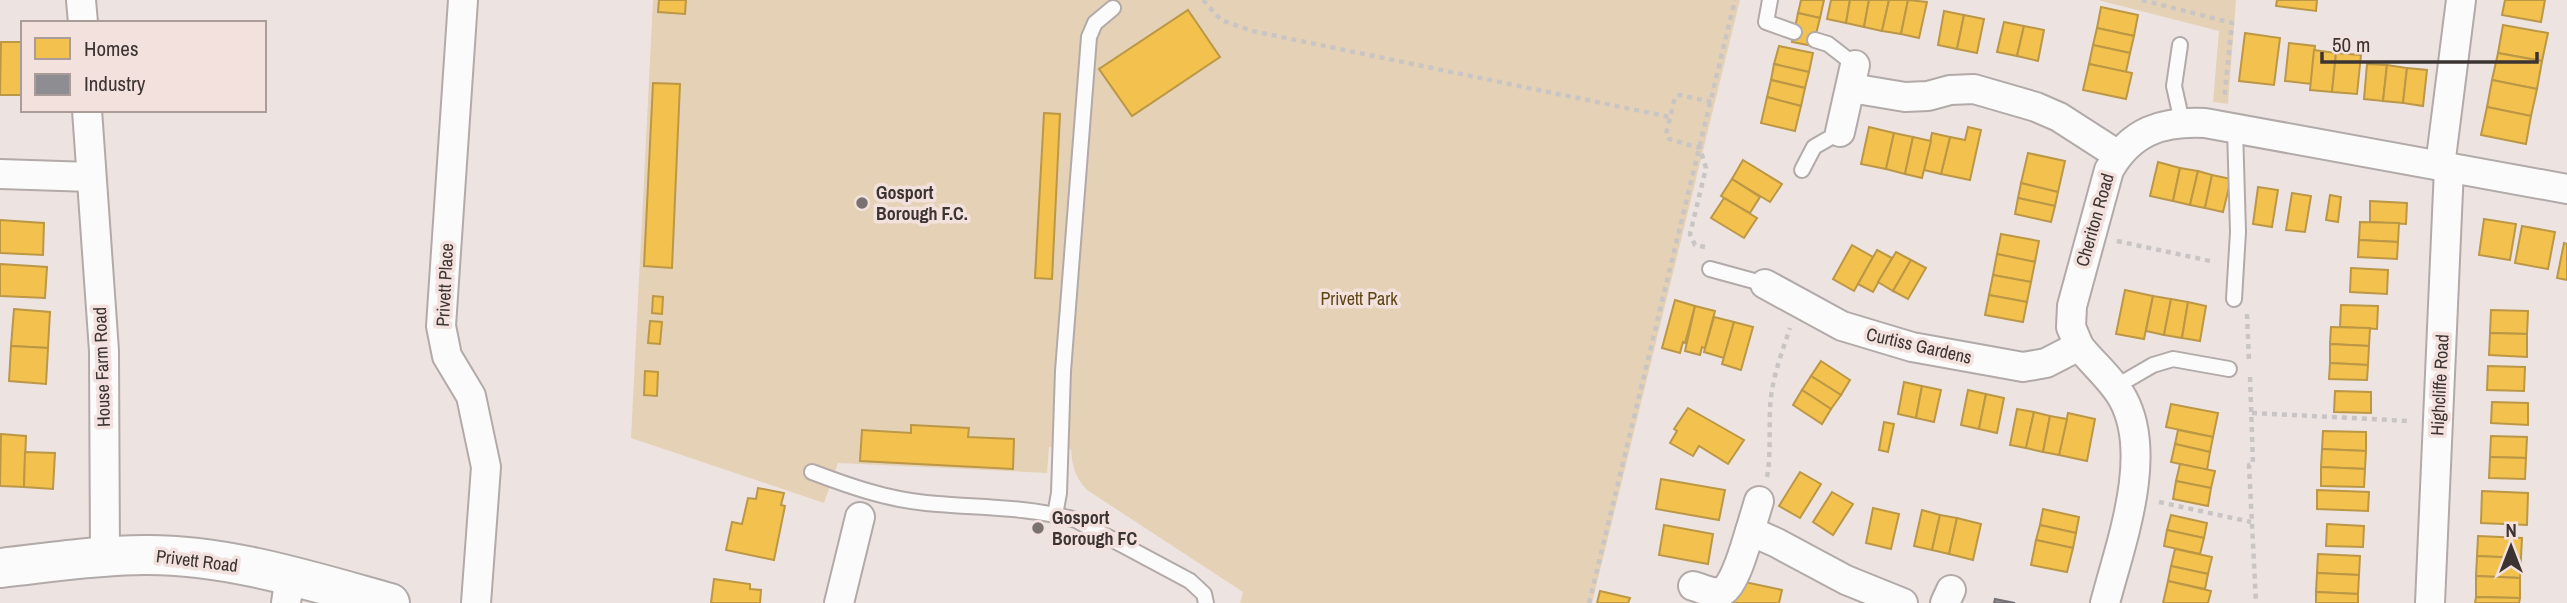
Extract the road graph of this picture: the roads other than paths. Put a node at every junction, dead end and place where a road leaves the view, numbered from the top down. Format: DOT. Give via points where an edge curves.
graph roads {
  1 [pos="81,0"];
  2 [pos="464,0"];
  3 [pos="1770,0"];
  4 [pos="2461,0"];
  5 [pos="1113,8"];
  6 [pos="83,21"];
  7 [pos="1794,33"];
  8 [pos="1815,40"];
  9 [pos="2180,45"];
  10 [pos="1853,77"];
  11 [pos="87,112"];
  12 [pos="2182,122"];
  13 [pos="2233,129"];
  14 [pos="1839,132"];
  15 [pos="2118,155"];
  16 [pos="2445,167"];
  17 [pos="1802,170"];
  18 [pos="0,174"];
  19 [pos="91,177"];
  20 [pos="2567,189"];
  21 [pos="1710,269"];
  22 [pos="1765,284"];
  23 [pos="2234,299"];
  24 [pos="2079,346"];
  25 [pos="2229,369"];
  26 [pos="2115,387"];
  27 [pos="812,472"];
  28 [pos="1759,501"];
  29 [pos="865,505"];
  30 [pos="1055,515"];
  31 [pos="1750,531"];
  32 [pos="105,558"];
  33 [pos="0,568"];
  34 [pos="1693,586"];
  35 [pos="288,589"];
  36 [pos="390,603"];
  37 [pos="476,603"];
  38 [pos="839,603"];
  39 [pos="1206,603"];
  40 [pos="1903,603"];
  41 [pos="2105,603"];
  42 [pos="2430,603"];
  1 -- 6 [label="street"];
  2 -- 37 [label="street, Privett Place" via="441,326 447,356 471,396 486,467"];
  3 -- 7 [label="lane" via="1766,22"];
  4 -- 16 [label="street, Highcliffe Road"];
  5 -- 30 [label="lane" via="1095,23 1088,37"];
  8 -- 10 [label="lane" via="1828,44"];
  9 -- 12 [label="lane" via="2174,86"];
  10 -- 14 [label="street"];
  10 -- 15 [label="street" via="1905,97 1974,89 2036,107"];
  11 -- 19 [label="street, House Farm Road"];
  12 -- 13 [label="street, Cheriton Road"];
  12 -- 15 [label="street, Cheriton Road" via="2156,127 2135,138"];
  13 -- 16 [label="street, Cheriton Road"];
  13 -- 23 [label="lane" via="2238,233"];
  14 -- 17 [label="lane" via="1814,147"];
  15 -- 24 [label="street, Cheriton Road" via="2109,170 2070,317"];
  16 -- 20 [label="street, Cheriton Road"];
  16 -- 42 [label="street, Highcliffe Road"];
  18 -- 19 [label="street"];
  19 -- 32 [label="street, House Farm Road" via="104,351"];
  21 -- 22 [label="lane"];
  22 -- 24 [label="street, Curtiss Gardens" via="1842,326 1882,340 2037,366"];
  24 -- 26 [label="street, Cheriton Road"];
  25 -- 26 [label="lane" via="2173,359"];
  26 -- 41 [label="street, Cheriton Road" via="2133,430 2135,455 2132,496"];
  27 -- 29 [label="lane"];
  28 -- 31 [label="street"];
  29 -- 30 [label="lane" via="925,503"];
  29 -- 38 [label="street"];
  30 -- 39 [label="lane" via="1085,524 1169,569 1200,589"];
  31 -- 34 [label="street" via="1726,590"];
  31 -- 40 [label="street"];
  32 -- 33 [label="main road, Privett Road"];
  32 -- 35 [label="main road, Privett Road" via="195,558"];
  35 -- 36 [label="main road, Privett Road"];
}
